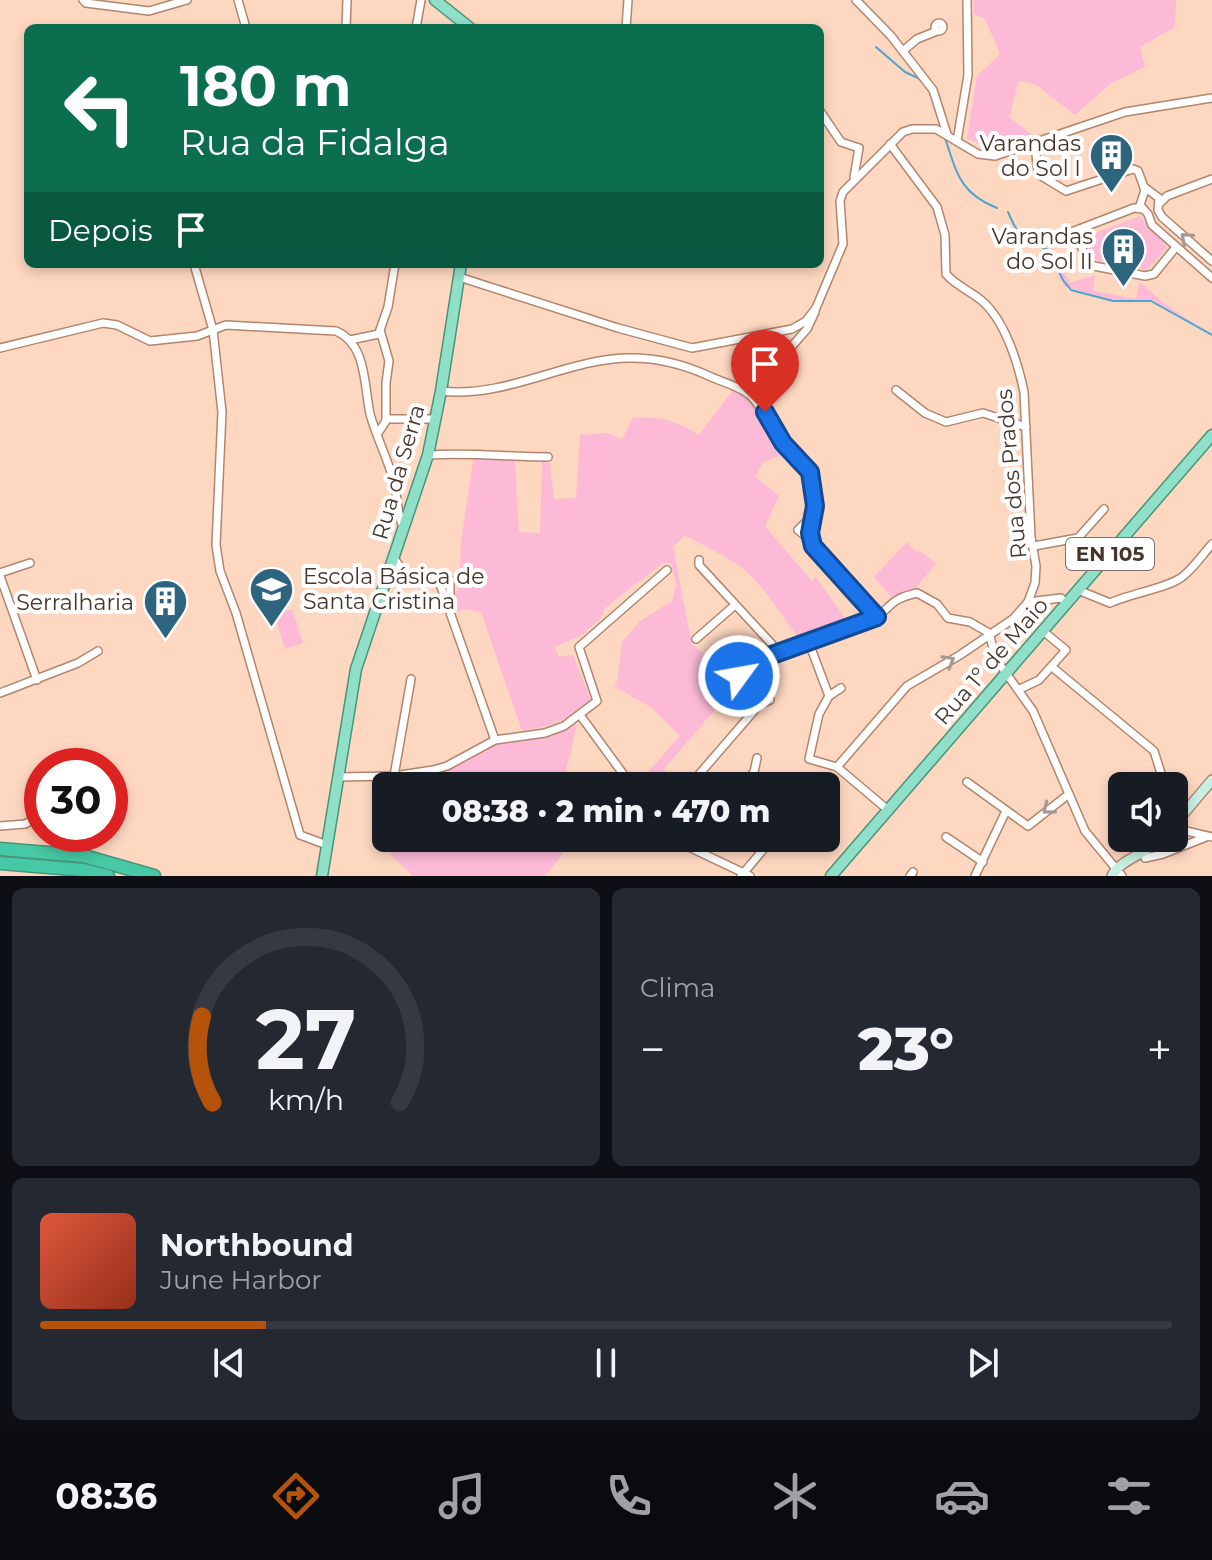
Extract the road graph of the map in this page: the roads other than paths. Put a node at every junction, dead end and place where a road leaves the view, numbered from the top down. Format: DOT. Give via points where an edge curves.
graph roads {
  1 [pos="83,0"];
  2 [pos="187,0"];
  3 [pos="238,0"];
  4 [pos="347,0"];
  5 [pos="421,0"];
  6 [pos="435,0"];
  7 [pos="628,0"];
  8 [pos="856,0"];
  9 [pos="967,0"];
  10 [pos="245,24"];
  11 [pos="346,24"];
  12 [pos="417,24"];
  13 [pos="465,24"];
  14 [pos="626,24"];
  15 [pos="937,31"];
  16 [pos="903,51"];
  17 [pos="1212,98"];
  18 [pos="824,117"];
  19 [pos="947,134"];
  20 [pos="957,141"];
  21 [pos="890,144"];
  22 [pos="1035,144"];
  23 [pos="854,179"];
  24 [pos="1212,179"];
  25 [pos="1167,196"];
  26 [pos="1145,200"];
  27 [pos="1159,206"];
  28 [pos="1075,231"];
  29 [pos="1043,243"];
  30 [pos="1176,247"];
  31 [pos="1212,261"];
  32 [pos="195,268"];
  33 [pos="394,268"];
  34 [pos="460,268"];
  35 [pos="459,277"];
  36 [pos="1212,278"];
  37 [pos="816,308"];
  38 [pos="213,330"];
  39 [pos="380,330"];
  40 [pos="350,340"];
  41 [pos="0,348"];
  42 [pos="692,348"];
  43 [pos="688,367"];
  44 [pos="896,390"];
  45 [pos="441,391"];
  46 [pos="750,394"];
  47 [pos="386,419"];
  48 [pos="436,419"];
  49 [pos="1026,427"];
  50 [pos="378,433"];
  51 [pos="1210,441"];
  52 [pos="428,455"];
  53 [pos="548,457"];
  54 [pos="1104,509"];
  55 [pos="815,513"];
  56 [pos="404,529"];
  57 [pos="810,540"];
  58 [pos="1212,542"];
  59 [pos="1034,546"];
  60 [pos="394,558"];
  61 [pos="699,560"];
  62 [pos="30,563"];
  63 [pos="667,570"];
  64 [pos="0,574"];
  65 [pos="1078,590"];
  66 [pos="1028,602"];
  67 [pos="1067,604"];
  68 [pos="735,605"];
  69 [pos="877,617"];
  70 [pos="1043,631"];
  71 [pos="989,633"];
  72 [pos="696,639"];
  73 [pos="809,643"];
  74 [pos="98,651"];
  75 [pos="780,653"];
  76 [pos="1052,667"];
  77 [pos="1007,672"];
  78 [pos="411,679"];
  79 [pos="736,679"];
  80 [pos="37,680"];
  81 [pos="841,688"];
  82 [pos="1020,689"];
  83 [pos="0,693"];
  84 [pos="829,696"];
  85 [pos="770,700"];
  86 [pos="580,715"];
  87 [pos="495,740"];
  88 [pos="757,758"];
  89 [pos="837,767"];
  90 [pos="395,772"];
  91 [pos="422,772"];
  92 [pos="622,772"];
  93 [pos="704,772"];
  94 [pos="754,772"];
  95 [pos="1161,772"];
  96 [pos="372,776"];
  97 [pos="338,777"];
  98 [pos="1212,780"];
  99 [pos="967,782"];
  100 [pos="1069,794"];
  101 [pos="1188,809"];
  102 [pos="888,810"];
  103 [pos="1006,811"];
  104 [pos="24,824"];
  105 [pos="0,826"];
  106 [pos="1188,830"];
  107 [pos="946,837"];
  108 [pos="1209,837"];
  109 [pos="327,845"];
  110 [pos="0,849"];
  111 [pos="698,852"];
  112 [pos="763,852"];
  113 [pos="1146,852"];
  114 [pos="1145,858"];
  115 [pos="983,862"];
  116 [pos="0,863"];
  117 [pos="1116,873"];
  118 [pos="745,875"];
  119 [pos="108,876"];
  120 [pos="154,876"];
  121 [pos="322,876"];
  122 [pos="831,876"];
  123 [pos="975,876"];
  1 -- 2 [label="street" via="149,11"];
  3 -- 10 [label="street"];
  4 -- 11 [label="street"];
  5 -- 12 [label="street"];
  6 -- 13 [label="main road"];
  7 -- 14 [label="street"];
  8 -- 16 [label="street"];
  9 -- 20 [label="street" via="968,75"];
  15 -- 16 [label="street"];
  16 -- 19 [label="street" via="933,90"];
  17 -- 22 [label="street" via="1142,107"];
  18 -- 23 [label="street" via="841,142 859,148"];
  19 -- 20 [label="street"];
  19 -- 21 [label="street" via="920,127 903,132"];
  20 -- 22 [label="street" via="986,156"];
  21 -- 23 [label="street"];
  21 -- 49 [label="street, Rua dos Prados" via="937,207 945,235 946,274 984,302 1004,334 1021,377"];
  22 -- 26 [label="street" via="1037,173 1060,189 1069,191 1133,169"];
  23 -- 37 [label="street" via="840,201 843,244"];
  24 -- 25 [label="street"];
  25 -- 26 [label="street"];
  25 -- 27 [label="street"];
  26 -- 27 [label="street"];
  26 -- 27 [label="street" via="1153,212"];
  26 -- 28 [label="street"];
  26 -- 30 [label="street" via="1152,225"];
  31 -- 27 [label="street, one-way" via="1162,217"];
  28 -- 29 [label="street"];
  28 -- 30 [label="street" via="1089,265 1145,276 1154,274"];
  30 -- 36 [label="street"];
  32 -- 38 [label="street"];
  33 -- 39 [label="street"];
  34 -- 35 [label="main road, Rua da Serra"];
  35 -- 42 [label="street"];
  35 -- 45 [label="main road, Rua da Serra"];
  37 -- 42 [label="street" via="792,329"];
  37 -- 46 [label="street" via="813,321"];
  38 -- 40 [label="street" via="226,325 328,329"];
  38 -- 41 [label="street" via="150,341 103,323"];
  38 -- 109 [label="street" via="222,412 216,545 220,571 300,835"];
  39 -- 40 [label="street"];
  39 -- 47 [label="street" via="389,361"];
  40 -- 50 [label="street"];
  42 -- 43 [label="street"];
  43 -- 45 [label="street" via="647,359 611,360 518,384 462,394"];
  43 -- 46 [label="street"];
  44 -- 49 [label="street" via="946,422 983,413"];
  45 -- 48 [label="main road, Rua da Serra"];
  46 -- 55 [label="street" via="810,472"];
  47 -- 48 [label="street"];
  47 -- 50 [label="street"];
  48 -- 52 [label="main road, Rua da Serra"];
  49 -- 59 [label="street, Rua dos Prados"];
  50 -- 56 [label="street"];
  51 -- 65 [label="main road, Rua 1º de Maio / EN 105"];
  52 -- 53 [label="street"];
  52 -- 56 [label="main road, Rua da Serra"];
  54 -- 59 [label="street" via="1078,538"];
  55 -- 57 [label="street"];
  55 -- 57 [label="street" via="798,530"];
  56 -- 60 [label="main road, Rua da Serra"];
  57 -- 69 [label="street"];
  58 -- 65 [label="street" via="1183,577 1171,583 1110,603"];
  59 -- 66 [label="street, Rua dos Prados" via="1036,574"];
  60 -- 87 [label="street" via="405,574 440,584"];
  60 -- 97 [label="main road, Rua da Serra" via="356,669"];
  61 -- 68 [label="street"];
  62 -- 64 [label="street"];
  63 -- 86 [label="street" via="579,647 597,701"];
  64 -- 80 [label="street"];
  65 -- 67 [label="main road, Rua 1º de Maio / EN 105"];
  66 -- 67 [label="street" via="1061,598"];
  66 -- 71 [label="street"];
  67 -- 70 [label="main road, Rua 1º de Maio / EN 105"];
  68 -- 72 [label="street"];
  68 -- 75 [label="street"];
  69 -- 71 [label="street" via="891,601 917,593 948,618"];
  69 -- 73 [label="street"];
  70 -- 76 [label="street" via="1066,650"];
  70 -- 77 [label="main road, Rua 1º de Maio / EN 105"];
  71 -- 77 [label="street" via="996,659"];
  89 -- 71 [label="street, one-way" via="907,686"];
  73 -- 75 [label="street"];
  73 -- 84 [label="street"];
  74 -- 80 [label="street"];
  75 -- 79 [label="street"];
  76 -- 82 [label="street"];
  76 -- 95 [label="street" via="1154,751"];
  77 -- 82 [label="street"];
  77 -- 102 [label="main road, Rua 1º de Maio / EN 105"];
  78 -- 90 [label="street"];
  80 -- 83 [label="street"];
  81 -- 84 [label="street"];
  82 -- 100 [label="street"];
  84 -- 89 [label="street" via="819,714 809,759"];
  85 -- 93 [label="street" via="760,704"];
  86 -- 87 [label="street" via="545,733"];
  86 -- 92 [label="street"];
  87 -- 91 [label="street" via="447,766"];
  88 -- 94 [label="street"];
  89 -- 102 [label="street"];
  96 -- 97 [label="street"];
  97 -- 109 [label="main road, Rua da Serra"];
  98 -- 101 [label="street"];
  99 -- 103 [label="street"];
  100 -- 103 [label="street, one-way" via="1028,826"];
  100 -- 117 [label="street" via="1091,841"];
  102 -- 122 [label="main road, Rua 1º de Maio / EN 105"];
  103 -- 115 [label="street"];
  104 -- 105 [label="street"];
  106 -- 108 [label="street"];
  107 -- 115 [label="street"];
  108 -- 114 [label="street"];
  109 -- 121 [label="main road, Rua da Serra"];
  110 -- 120 [label="highway" via="84,856"];
  111 -- 118 [label="street"];
  112 -- 118 [label="street"];
  113 -- 117 [label="street"];
  115 -- 123 [label="street"];
  116 -- 119 [label="highway"];
}
